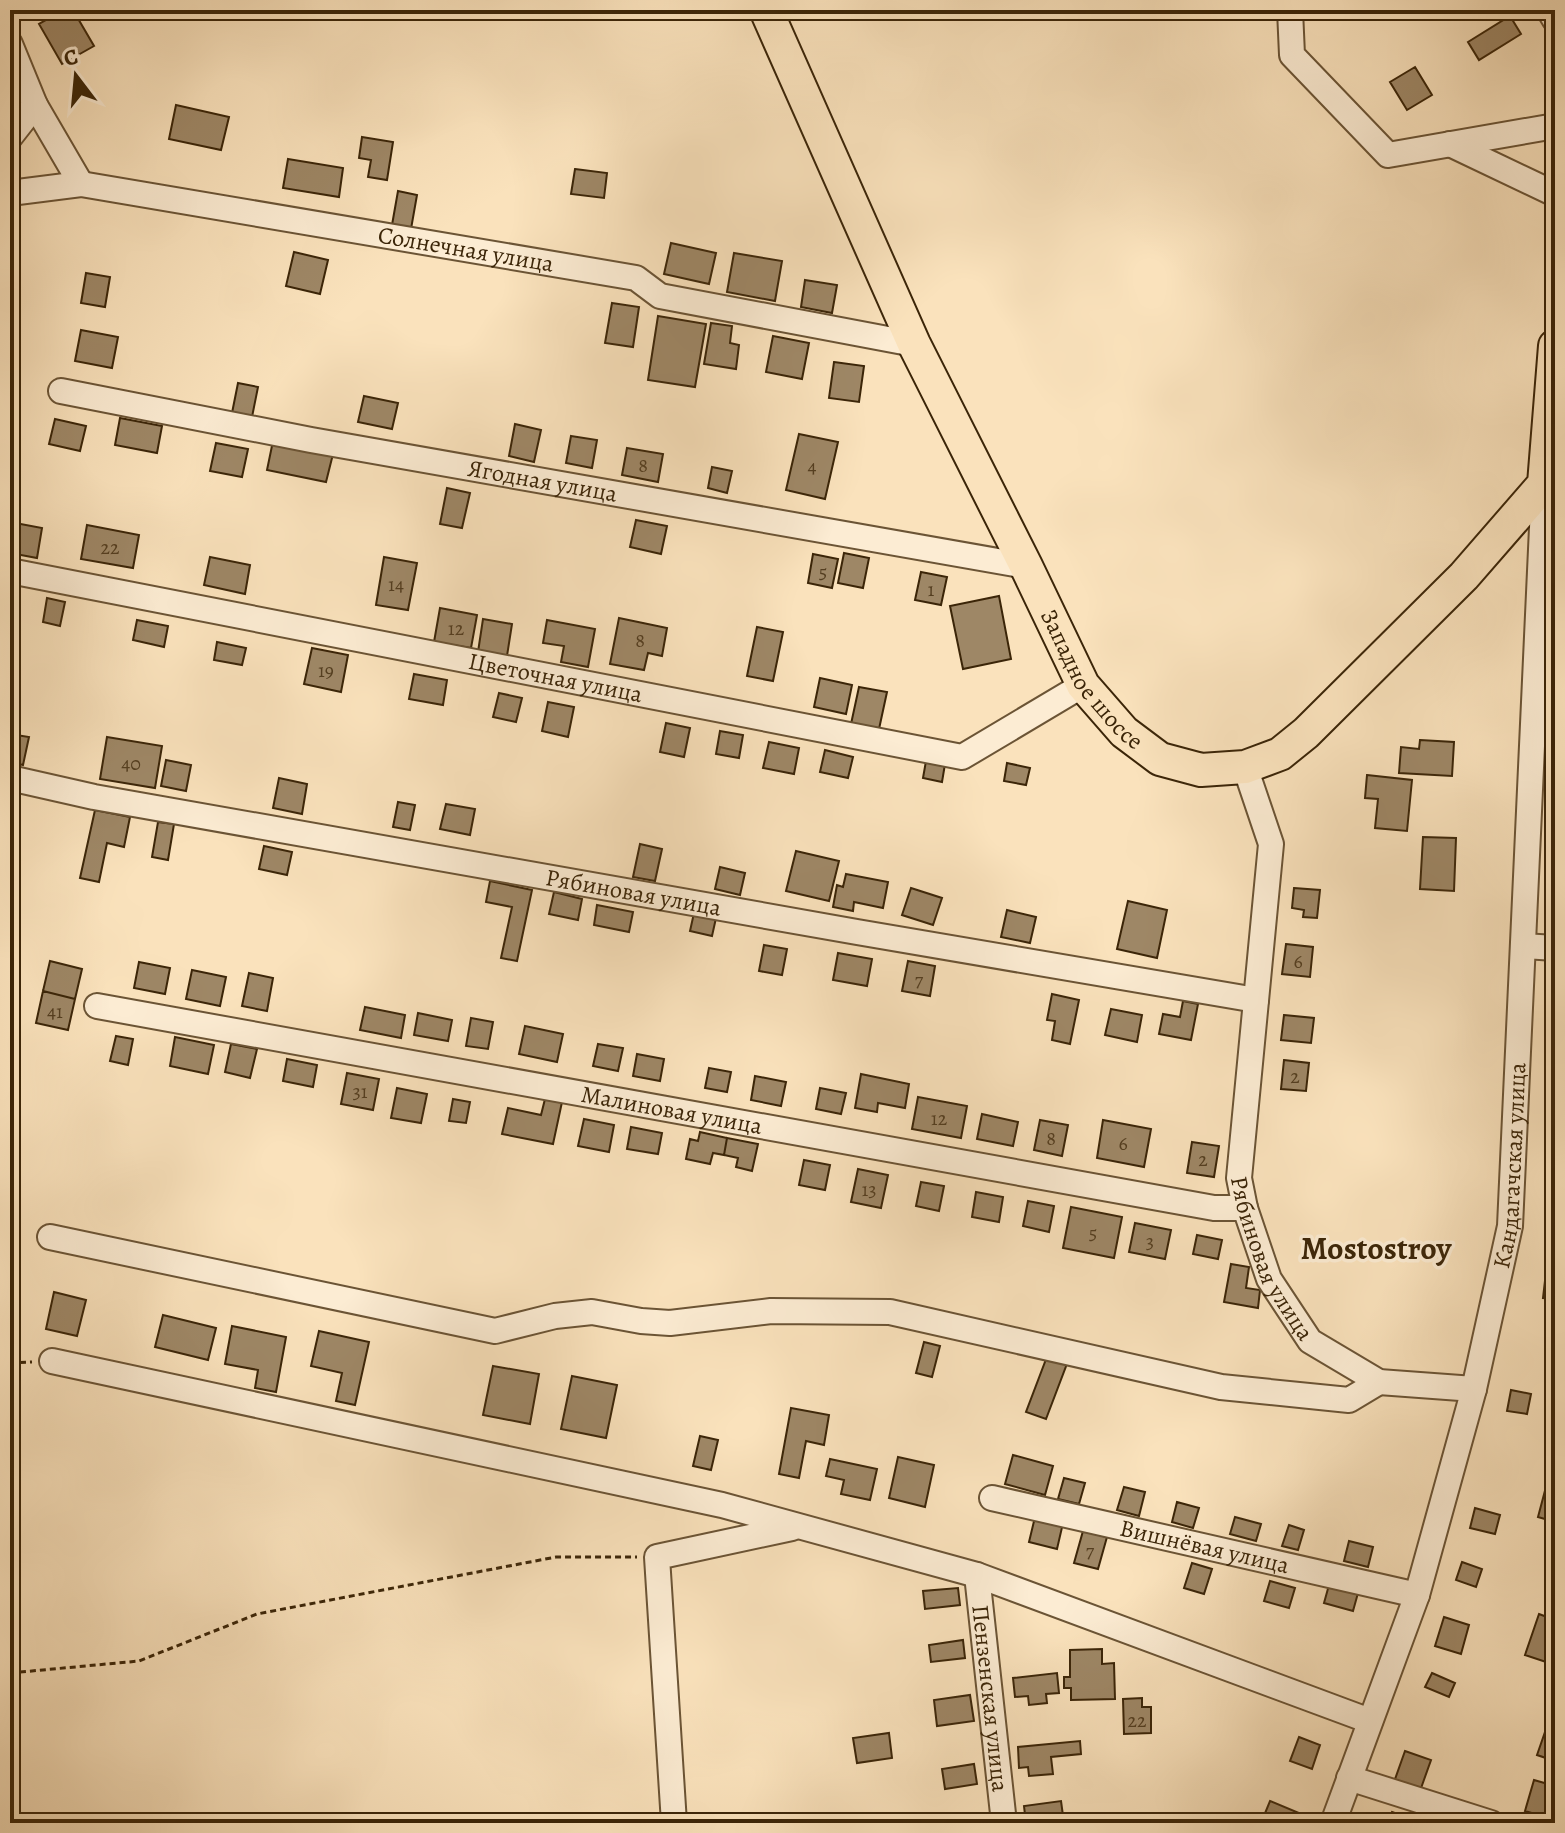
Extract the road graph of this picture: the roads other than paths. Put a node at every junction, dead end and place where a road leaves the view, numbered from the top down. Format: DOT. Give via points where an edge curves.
graph roads {
  1 [pos="766,10"];
  2 [pos="1290,10"];
  3 [pos="1549,10"];
  4 [pos="1555,20"];
  5 [pos="10,44"];
  6 [pos="35,105"];
  7 [pos="1555,126"];
  8 [pos="10,137"];
  9 [pos="1450,144"];
  10 [pos="81,184"];
  11 [pos="10,193"];
  12 [pos="1555,194"];
  13 [pos="914,344"];
  14 [pos="1555,346"];
  15 [pos="61,391"];
  16 [pos="1544,484"];
  17 [pos="1026,566"];
  18 [pos="10,571"];
  19 [pos="1083,685"];
  20 [pos="1245,767"];
  21 [pos="10,778"];
  22 [pos="1523,946"];
  23 [pos="1555,948"];
  24 [pos="1256,1000"];
  25 [pos="97,1006"];
  26 [pos="1245,1208"];
  27 [pos="50,1237"];
  28 [pos="52,1361"];
  29 [pos="1379,1382"];
  30 [pos="1474,1389"];
  31 [pos="992,1498"];
  32 [pos="798,1527"];
  33 [pos="977,1575"];
  34 [pos="1417,1595"];
  35 [pos="1370,1721"];
  36 [pos="1349,1778"];
  37 [pos="674,1823"];
  38 [pos="1004,1823"];
  39 [pos="1333,1823"];
  40 [pos="1491,1823"];
  1 -- 13 [label="main road, Западное шоссе"];
  2 -- 9 [label="street" via="1292,55 1388,155"];
  3 -- 4 [label="street"];
  5 -- 6 [label="street"];
  6 -- 8 [label="street"];
  6 -- 10 [label="street"];
  7 -- 9 [label="street"];
  9 -- 12 [label="street"];
  10 -- 11 [label="street, Солнечная улица"];
  10 -- 13 [label="street, Солнечная улица" via="636,278 660,296"];
  13 -- 17 [label="main road, Западное шоссе"];
  14 -- 16 [label="main road"];
  15 -- 17 [label="street, Ягодная улица"];
  16 -- 20 [label="main road, Западное шоссе" via="1464,576 1306,733 1280,754"];
  16 -- 22 [label="street, Кандагачская улица"];
  17 -- 19 [label="main road, Западное шоссе"];
  18 -- 19 [label="street, Цветочная улица" via="962,757"];
  19 -- 20 [label="main road, Западное шоссе" via="1124,732 1160,759 1201,770"];
  20 -- 24 [label="street, Рябиновая улица" via="1271,844"];
  21 -- 24 [label="street, Рябиновая улица"];
  22 -- 23 [label="street"];
  22 -- 30 [label="street, Кандагачская улица" via="1510,1226"];
  24 -- 26 [label="street, Рябиновая улица" via="1239,1178"];
  25 -- 26 [label="street, Малиновая улица" via="1214,1208"];
  26 -- 29 [label="street, Рябиновая улица" via="1269,1279 1310,1341"];
  27 -- 29 [label="street" via="495,1331 592,1312 670,1323 771,1311 890,1312 1221,1387 1349,1400"];
  28 -- 32 [label="street" via="722,1505"];
  29 -- 30 [label="street, Рябиновая улица"];
  30 -- 34 [label="street, Кандагачская улица"];
  31 -- 34 [label="street, Вишнёвая улица"];
  32 -- 33 [label="street"];
  32 -- 37 [label="street" via="657,1557"];
  33 -- 35 [label="street"];
  33 -- 38 [label="street, Пензенская улица"];
  34 -- 35 [label="street, Кандагачская улица"];
  35 -- 36 [label="street, Кандагачская улица"];
  36 -- 39 [label="street, Кандагачская улица"];
  36 -- 40 [label="street"];
}
